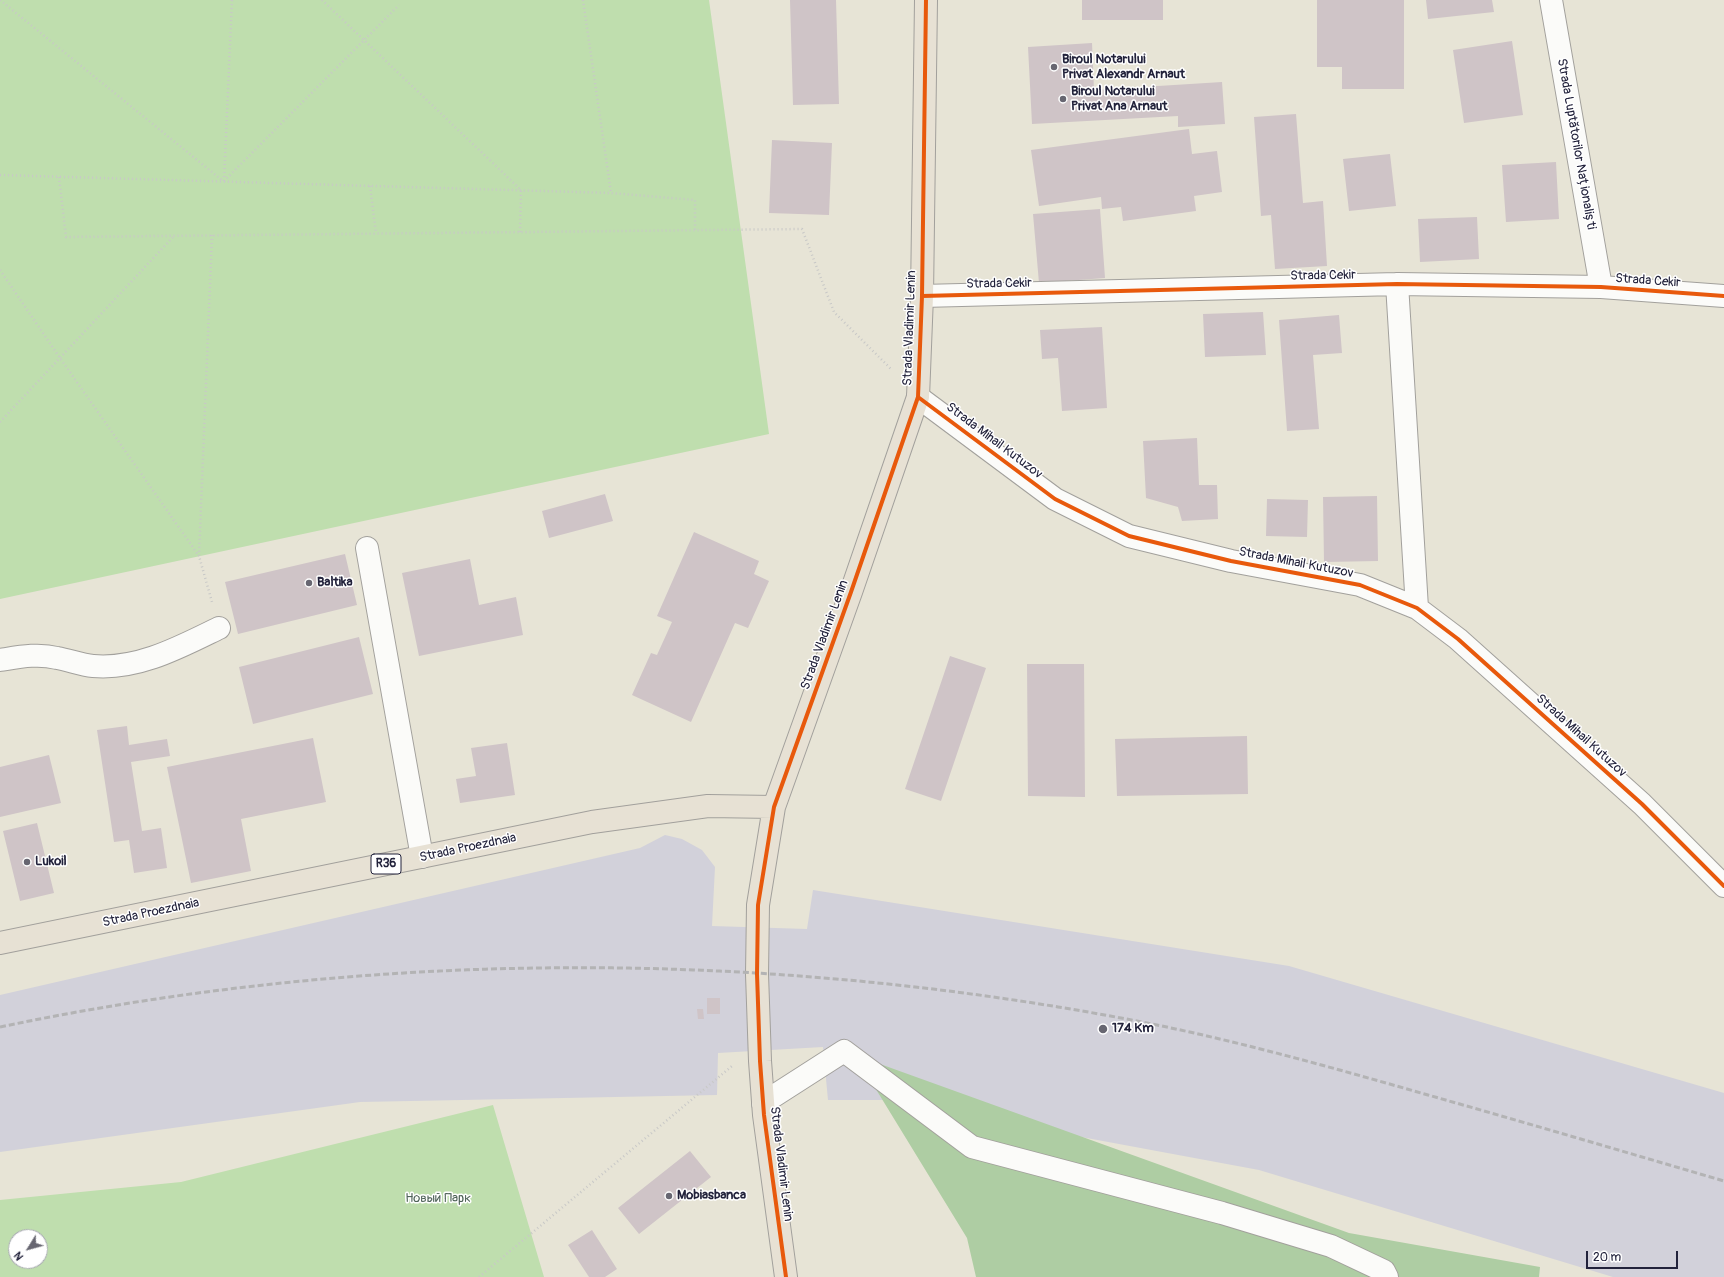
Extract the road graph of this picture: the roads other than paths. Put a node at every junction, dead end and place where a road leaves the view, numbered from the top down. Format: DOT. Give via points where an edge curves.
graph roads {
  1 [pos="926,0"];
  2 [pos="1551,0"];
  3 [pos="1397,284"];
  4 [pos="1601,287"];
  5 [pos="922,296"];
  6 [pos="1724,296"];
  7 [pos="918,396"];
  8 [pos="368,548"];
  9 [pos="1417,608"];
  10 [pos="219,628"];
  11 [pos="0,660"];
  12 [pos="774,808"];
  13 [pos="422,857"];
  14 [pos="1724,886"];
  15 [pos="0,943"];
  16 [pos="763,1103"];
  17 [pos="786,1277"];
  18 [pos="1387,1277"];
  1 -- 5 [label="main road, Strada Vladimir Lenin"];
  2 -- 4 [label="street, Strada Luptătorilor Naționaliști"];
  3 -- 4 [label="street, Strada Cekir"];
  3 -- 5 [label="street, Strada Cekir"];
  3 -- 9 [label="street"];
  4 -- 6 [label="street, Strada Cekir"];
  5 -- 7 [label="main road, Strada Vladimir Lenin"];
  7 -- 9 [label="street, Strada Mihail Kutuzov" via="1055,500 1128,536 1231,561 1360,585"];
  7 -- 12 [label="main road, Strada Vladimir Lenin"];
  8 -- 13 [label="street"];
  9 -- 14 [label="street, Strada Mihail Kutuzov" via="1458,639 1642,804"];
  10 -- 11 [label="street" via="152,658 119,665 93,666 56,657 29,655"];
  12 -- 13 [label="main road, Strada Proezdnaia / R36" via="708,806 592,822"];
  12 -- 16 [label="main road, Strada Vladimir Lenin" via="758,905 757,974"];
  13 -- 15 [label="main road, Strada Proezdnaia / R36"];
  16 -- 17 [label="main road, Strada Vladimir Lenin"];
  16 -- 18 [label="street" via="844,1051 972,1147 1214,1211 1331,1246 1384,1271"];
}
